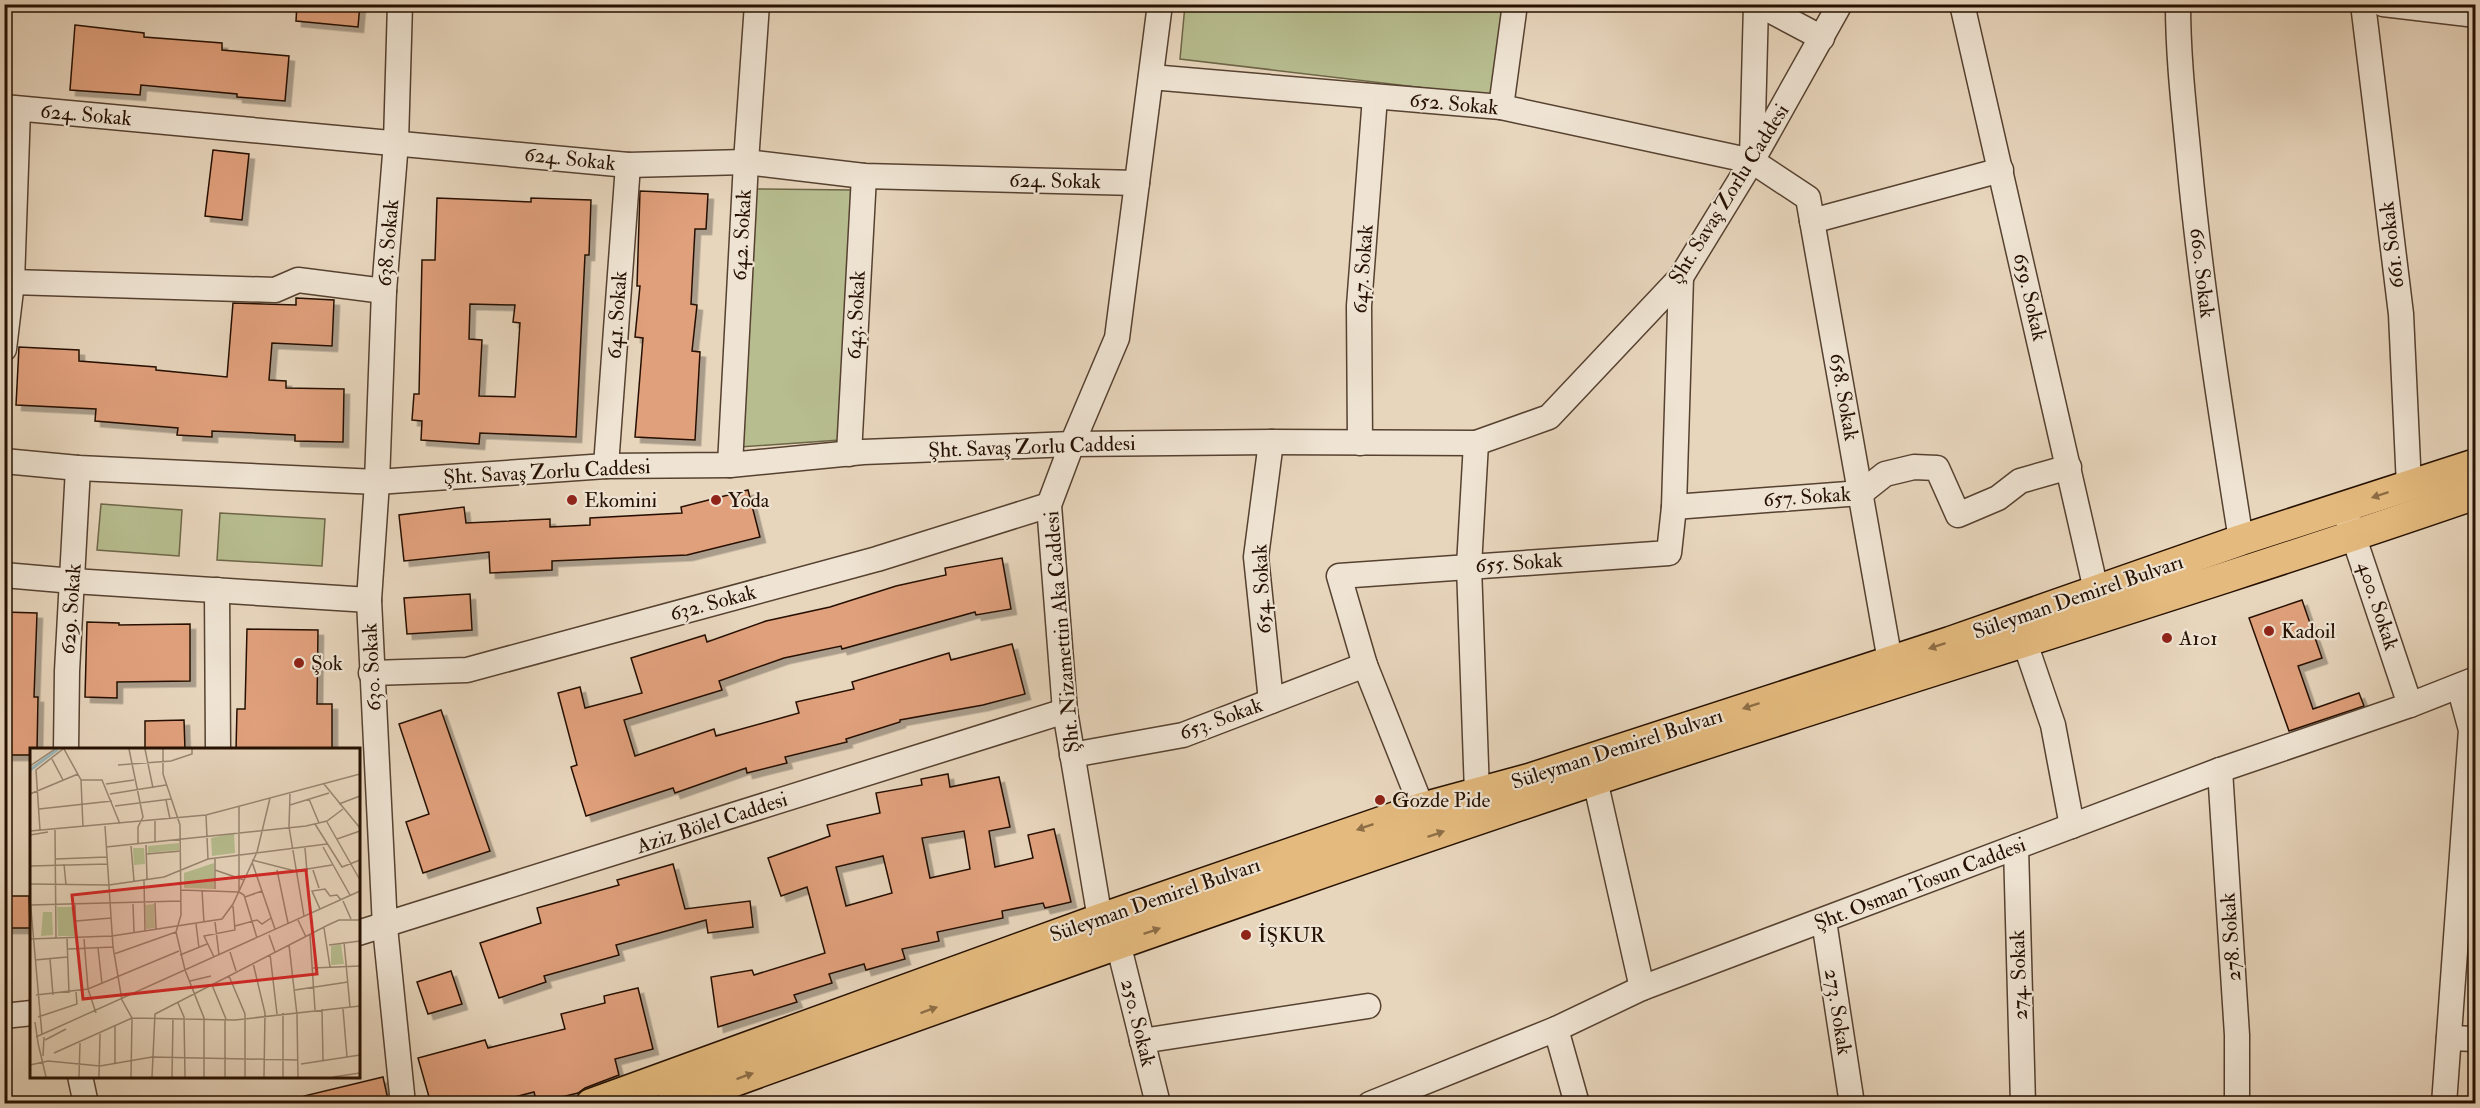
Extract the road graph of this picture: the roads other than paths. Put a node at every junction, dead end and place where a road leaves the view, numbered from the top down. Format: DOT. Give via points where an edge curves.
graph roads {
  1 [pos="400,4"];
  2 [pos="758,4"];
  3 [pos="1160,4"];
  4 [pos="1515,4"];
  5 [pos="1757,4"];
  6 [pos="1840,4"];
  7 [pos="1962,4"];
  8 [pos="2178,4"];
  9 [pos="2363,4"];
  10 [pos="2383,4"];
  11 [pos="2475,15"];
  12 [pos="1822,38"];
  13 [pos="1151,77"];
  14 [pos="1375,96"];
  15 [pos="1501,107"];
  16 [pos="11,108"];
  17 [pos="396,142"];
  18 [pos="1752,161"];
  19 [pos="746,162"];
  20 [pos="628,165"];
  21 [pos="2001,170"];
  22 [pos="864,176"];
  23 [pos="1137,183"];
  24 [pos="1812,221"];
  25 [pos="1681,277"];
  26 [pos="12,282"];
  27 [pos="384,291"];
  28 [pos="4,349"];
  29 [pos="1271,442"];
  30 [pos="1360,442"];
  31 [pos="1476,443"];
  32 [pos="1072,444"];
  33 [pos="849,454"];
  34 [pos="4,461"];
  35 [pos="2475,464"];
  36 [pos="730,465"];
  37 [pos="606,466"];
  38 [pos="2069,467"];
  39 [pos="78,468"];
  40 [pos="378,482"];
  41 [pos="2409,486"];
  42 [pos="1861,493"];
  43 [pos="2475,494"];
  44 [pos="1049,505"];
  45 [pos="1674,507"];
  46 [pos="2343,507"];
  47 [pos="2355,536"];
  48 [pos="2241,540"];
  49 [pos="1469,566"];
  50 [pos="4,575"];
  51 [pos="73,581"];
  52 [pos="217,590"];
  53 [pos="2096,590"];
  54 [pos="369,600"];
  55 [pos="2025,644"];
  56 [pos="1890,662"];
  57 [pos="1365,666"];
  58 [pos="372,673"];
  59 [pos="2467,683"];
  60 [pos="1271,701"];
  61 [pos="2410,705"];
  62 [pos="1065,711"];
  63 [pos="66,748"];
  64 [pos="218,748"];
  65 [pos="1072,755"];
  66 [pos="2220,770"];
  67 [pos="1595,780"];
  68 [pos="1477,793"];
  69 [pos="1422,808"];
  70 [pos="2072,826"];
  71 [pos="2016,847"];
  72 [pos="1100,919"];
  73 [pos="1824,921"];
  74 [pos="385,927"];
  75 [pos="360,933"];
  76 [pos="1118,943"];
  77 [pos="1642,988"];
  78 [pos="1368,1006"];
  79 [pos="30,1013"];
  80 [pos="4,1017"];
  81 [pos="1556,1029"];
  82 [pos="2449,1038"];
  83 [pos="2475,1039"];
  84 [pos="1142,1041"];
  85 [pos="81,1078"];
  86 [pos="86,1104"];
  87 [pos="404,1104"];
  88 [pos="591,1104"];
  89 [pos="671,1104"];
  90 [pos="1158,1104"];
  91 [pos="1370,1104"];
  92 [pos="1577,1104"];
  93 [pos="1852,1104"];
  94 [pos="2022,1104"];
  95 [pos="2237,1104"];
  96 [pos="2444,1104"];
  1 -- 17 [label="street, 638. Sokak"];
  2 -- 19 [label="street, 642. Sokak"];
  3 -- 13 [label="street, Şht. Nizamettin Aka Caddesi"];
  4 -- 15 [label="street"];
  5 -- 12 [label="street"];
  5 -- 18 [label="street"];
  6 -- 12 [label="street, Şht. Savaş Zorlu Caddesi"];
  7 -- 21 [label="street, 659. Sokak"];
  8 -- 48 [label="street, 660. Sokak" via="2178,48 2193,200"];
  9 -- 41 [label="street, 661. Sokak" via="2401,314"];
  10 -- 11 [label="street"];
  12 -- 18 [label="street, Şht. Savaş Zorlu Caddesi"];
  13 -- 14 [label="street, 652. Sokak"];
  13 -- 23 [label="street, Şht. Nizamettin Aka Caddesi"];
  14 -- 15 [label="street, 652. Sokak"];
  14 -- 30 [label="street, 647. Sokak" via="1359,306"];
  15 -- 18 [label="street, 652. Sokak"];
  16 -- 17 [label="street, 624. Sokak"];
  16 -- 26 [label="street"];
  17 -- 20 [label="street, 624. Sokak"];
  17 -- 27 [label="street, 638. Sokak"];
  18 -- 24 [label="street, 658. Sokak" via="1808,198"];
  18 -- 25 [label="street, Şht. Savaş Zorlu Caddesi"];
  19 -- 20 [label="street, 624. Sokak"];
  19 -- 22 [label="street, 624. Sokak"];
  19 -- 36 [label="street, 642. Sokak"];
  20 -- 37 [label="street, 641. Sokak"];
  21 -- 24 [label="street"];
  21 -- 38 [label="street, 659. Sokak"];
  22 -- 23 [label="street, 624. Sokak"];
  22 -- 33 [label="street, 643. Sokak"];
  23 -- 32 [label="street, Şht. Nizamettin Aka Caddesi" via="1117,338"];
  24 -- 42 [label="street, 658. Sokak"];
  25 -- 31 [label="street, Şht. Savaş Zorlu Caddesi" via="1549,417"];
  25 -- 45 [label="street, 655. Sokak"];
  26 -- 27 [label="street" via="275,290 298,280"];
  26 -- 28 [label="street"];
  27 -- 40 [label="street, 638. Sokak"];
  29 -- 30 [label="street, Şht. Savaş Zorlu Caddesi"];
  29 -- 32 [label="street, Şht. Savaş Zorlu Caddesi"];
  29 -- 60 [label="street, 654. Sokak" via="1256,557"];
  30 -- 31 [label="street, Şht. Savaş Zorlu Caddesi"];
  31 -- 49 [label="street"];
  32 -- 33 [label="street, Şht. Savaş Zorlu Caddesi"];
  32 -- 44 [label="street, Şht. Nizamettin Aka Caddesi"];
  33 -- 36 [label="street, Şht. Savaş Zorlu Caddesi"];
  34 -- 39 [label="street, Şht. Savaş Zorlu Caddesi"];
  35 -- 41 [label="main road, Süleyman Demirel Bulvarı"];
  36 -- 37 [label="street, Şht. Savaş Zorlu Caddesi"];
  37 -- 40 [label="street, Şht. Savaş Zorlu Caddesi"];
  38 -- 42 [label="street, 657. Sokak" via="2020,481 1998,498 1958,515 1937,468 1914,467 1885,474"];
  38 -- 53 [label="street, 659. Sokak"];
  39 -- 40 [label="street, Şht. Savaş Zorlu Caddesi"];
  39 -- 51 [label="street, 629. Sokak"];
  40 -- 54 [label="street, 630. Sokak"];
  41 -- 46 [label="main road, Süleyman Demirel Bulvarı, one-way"];
  42 -- 45 [label="street, 657. Sokak"];
  42 -- 56 [label="street, 658. Sokak"];
  43 -- 47 [label="main road, Süleyman Demirel Bulvarı"];
  44 -- 58 [label="street, 632. Sokak" via="877,559 467,670"];
  44 -- 62 [label="street, Şht. Nizamettin Aka Caddesi"];
  45 -- 49 [label="street, 655. Sokak" via="1669,553"];
  46 -- 47 [label="street, 400. Sokak"];
  46 -- 48 [label="main road, Süleyman Demirel Bulvarı"];
  47 -- 55 [label="main road, Süleyman Demirel Bulvarı"];
  47 -- 61 [label="street, 400. Sokak"];
  48 -- 53 [label="main road, Süleyman Demirel Bulvarı"];
  49 -- 57 [label="street, 655. Sokak" via="1339,576"];
  49 -- 68 [label="street"];
  50 -- 51 [label="street"];
  51 -- 52 [label="street"];
  51 -- 63 [label="street, 629. Sokak"];
  52 -- 54 [label="street"];
  52 -- 64 [label="street"];
  53 -- 56 [label="main road, Süleyman Demirel Bulvarı, one-way"];
  54 -- 58 [label="street, 630. Sokak"];
  55 -- 67 [label="main road, Süleyman Demirel Bulvarı"];
  55 -- 70 [label="street" via="2053,725"];
  56 -- 68 [label="main road, Süleyman Demirel Bulvarı, one-way"];
  57 -- 60 [label="street, 653. Sokak"];
  57 -- 69 [label="street, 655. Sokak"];
  58 -- 74 [label="street, 630. Sokak"];
  59 -- 61 [label="street, Şht. Osman Tosun Caddesi"];
  59 -- 82 [label="street" via="2471,730"];
  60 -- 65 [label="street, 653. Sokak" via="1183,735"];
  61 -- 66 [label="street, Şht. Osman Tosun Caddesi"];
  62 -- 65 [label="street, Şht. Nizamettin Aka Caddesi"];
  62 -- 74 [label="street, Aziz Bölel Caddesi"];
  65 -- 72 [label="street, Şht. Nizamettin Aka Caddesi"];
  66 -- 70 [label="street, Şht. Osman Tosun Caddesi"];
  66 -- 95 [label="street, 278. Sokak" via="2237,1035"];
  76 -- 67 [label="main road, Süleyman Demirel Bulvarı, one-way"];
  67 -- 77 [label="street"];
  68 -- 69 [label="main road, Süleyman Demirel Bulvarı"];
  69 -- 72 [label="main road, Süleyman Demirel Bulvarı, one-way"];
  70 -- 71 [label="street, Şht. Osman Tosun Caddesi"];
  71 -- 73 [label="street, Şht. Osman Tosun Caddesi"];
  71 -- 94 [label="street, 274. Sokak"];
  72 -- 76 [label="street, Şht. Nizamettin Aka Caddesi"];
  72 -- 88 [label="main road, Süleyman Demirel Bulvarı"];
  73 -- 77 [label="street, Şht. Osman Tosun Caddesi"];
  73 -- 93 [label="street, 273. Sokak"];
  74 -- 75 [label="street, Aziz Bölel Caddesi"];
  74 -- 87 [label="street, 630. Sokak"];
  76 -- 84 [label="street, 250. Sokak"];
  89 -- 76 [label="main road, Süleyman Demirel Bulvarı, one-way"];
  77 -- 81 [label="street, Şht. Osman Tosun Caddesi"];
  78 -- 84 [label="street"];
  79 -- 80 [label="street"];
  81 -- 91 [label="street, Şht. Osman Tosun Caddesi"];
  81 -- 92 [label="street"];
  82 -- 83 [label="street"];
  82 -- 96 [label="street"];
  84 -- 90 [label="street, 250. Sokak"];
  85 -- 86 [label="street"];
}
